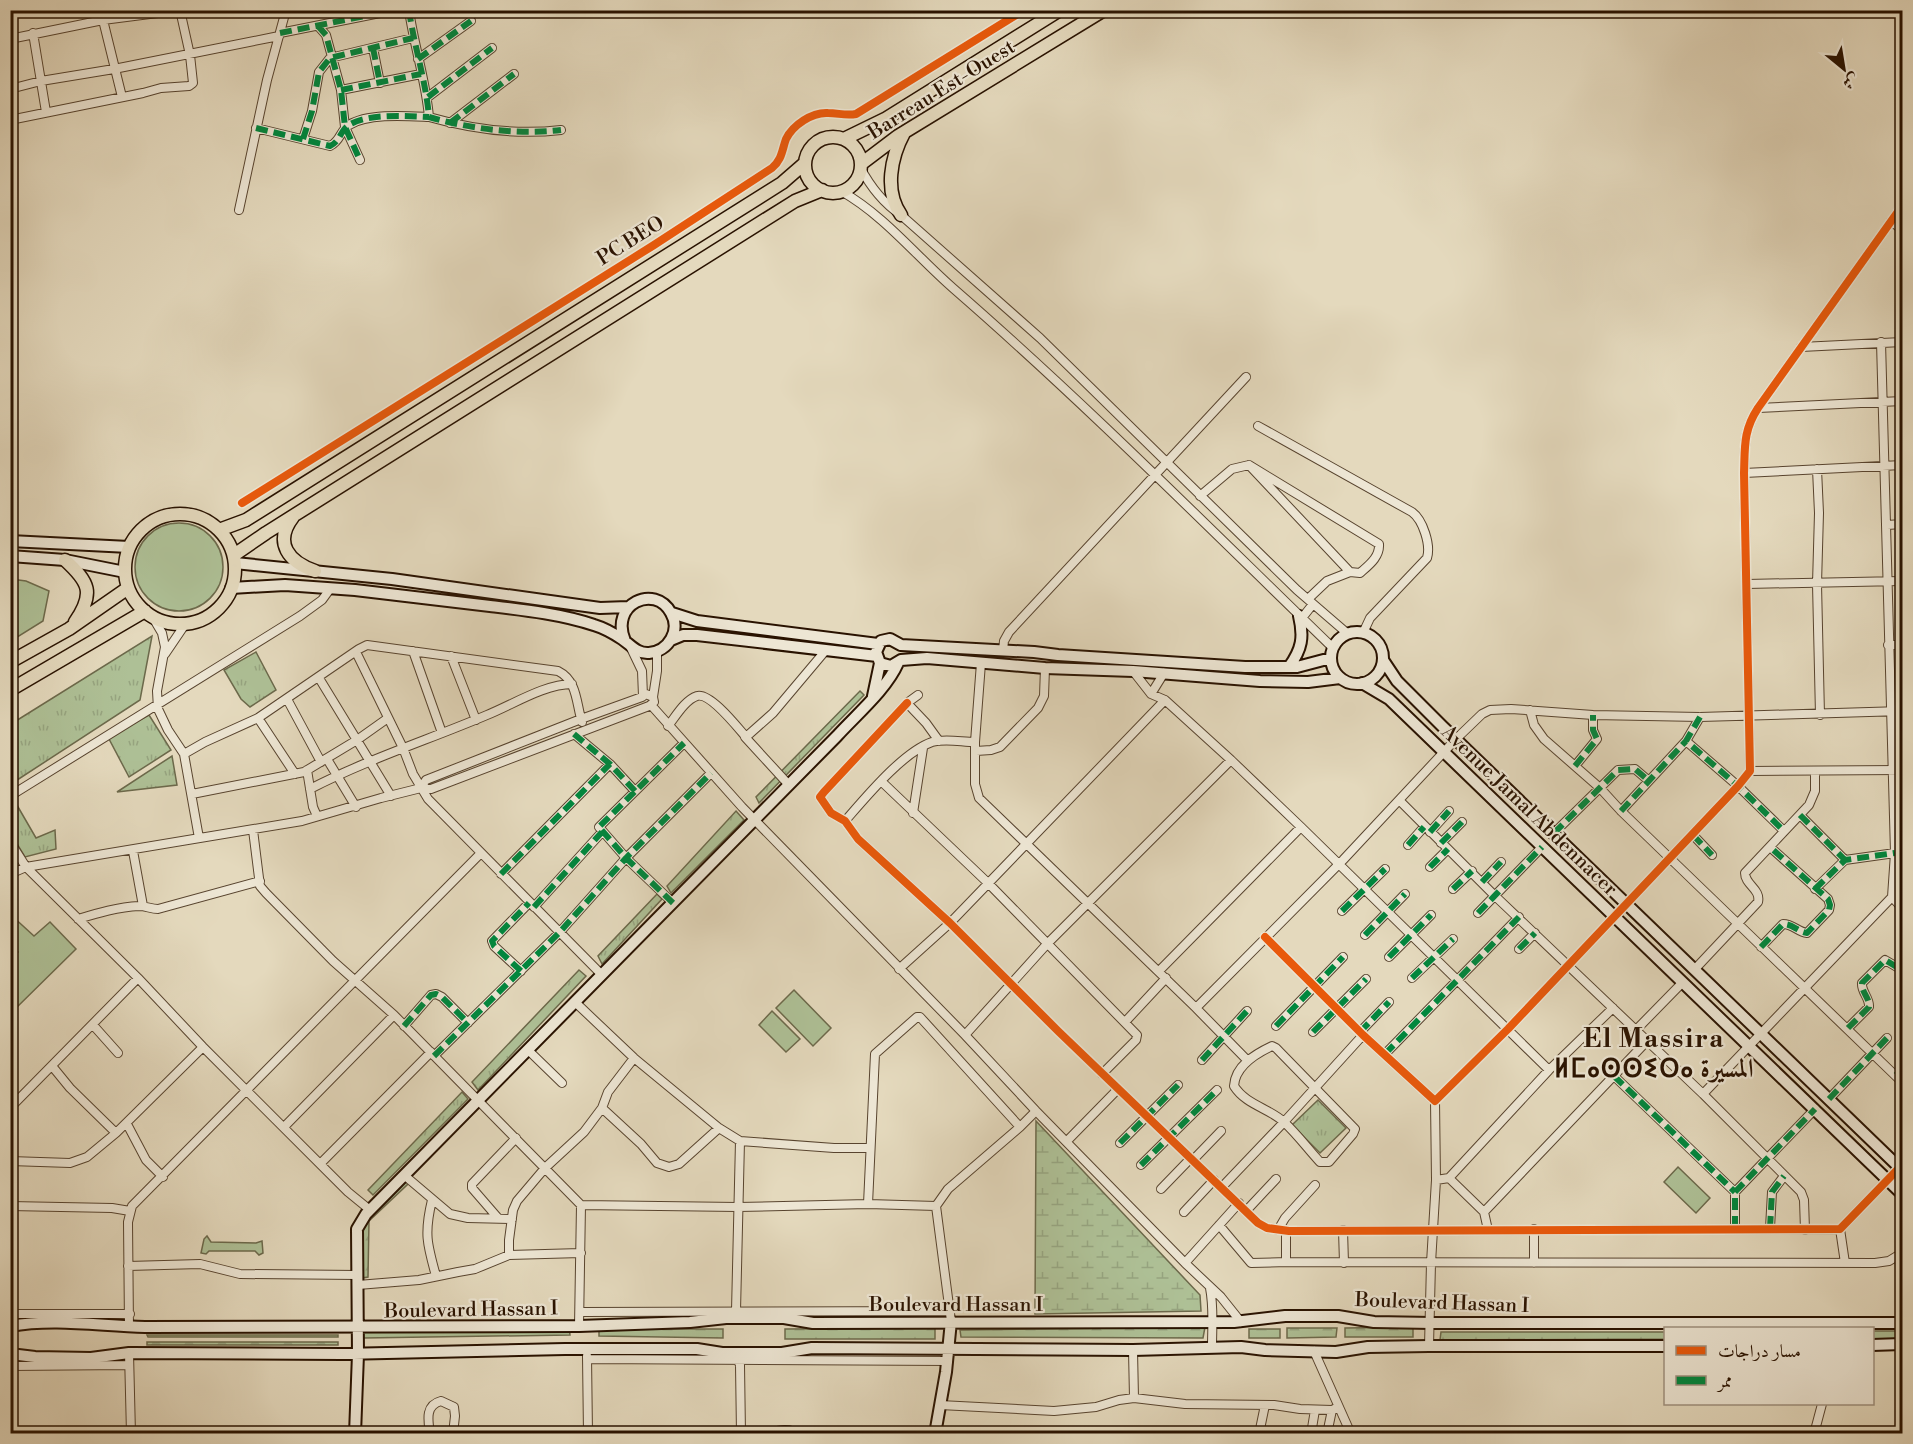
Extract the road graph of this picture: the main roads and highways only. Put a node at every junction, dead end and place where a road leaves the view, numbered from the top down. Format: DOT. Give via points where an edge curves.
graph roads {
  1 [pos="1060,10"];
  2 [pos="1104,10"];
  3 [pos="905,131"];
  4 [pos="843,139"];
  5 [pos="805,163"];
  6 [pos="860,166"];
  7 [pos="822,190"];
  8 [pos="901,214"];
  9 [pos="293,516"];
  10 [pos="219,530"];
  11 [pos="234,559"];
  12 [pos="65,560"];
  13 [pos="315,571"];
  14 [pos="129,588"];
  15 [pos="148,613"];
  16 [pos="69,630"];
  17 [pos="10,662"];
  18 [pos="10,690"];
  1 -- 4 [label="main road, Barreau Est-Ouest" via="885,119"];
  2 -- 3 [label="main road, Barreau Est-Ouest"];
  3 -- 6 [label="main road, Barreau Est-Ouest"];
  3 -- 8 [label="main road" via="894,159 892,179 894,199"];
  4 -- 5 [label="main road" via="826,138 816,143"];
  4 -- 6 [label="main road" via="858,152"];
  5 -- 7 [label="main road" via="809,179"];
  5 -- 10 [label="main road" via="782,183 256,514"];
  6 -- 7 [label="main road" via="856,179 841,191"];
  7 -- 9 [label="main road" via="795,201"];
  9 -- 11 [label="main road"];
  9 -- 13 [label="main road" via="285,532 285,548 298,564"];
  10 -- 11 [label="main road"];
  10 -- 14 [label="main road" via="203,519 184,514 148,524 129,547 125,572"];
  11 -- 15 [label="main road" via="231,588 217,609 202,619 168,622"];
  12 -- 16 [label="main road" via="83,577 88,591 85,606"];
  14 -- 15 [label="main road"];
  14 -- 16 [label="main road"];
  15 -- 18 [label="main road"];
  16 -- 17 [label="main road"];
}
